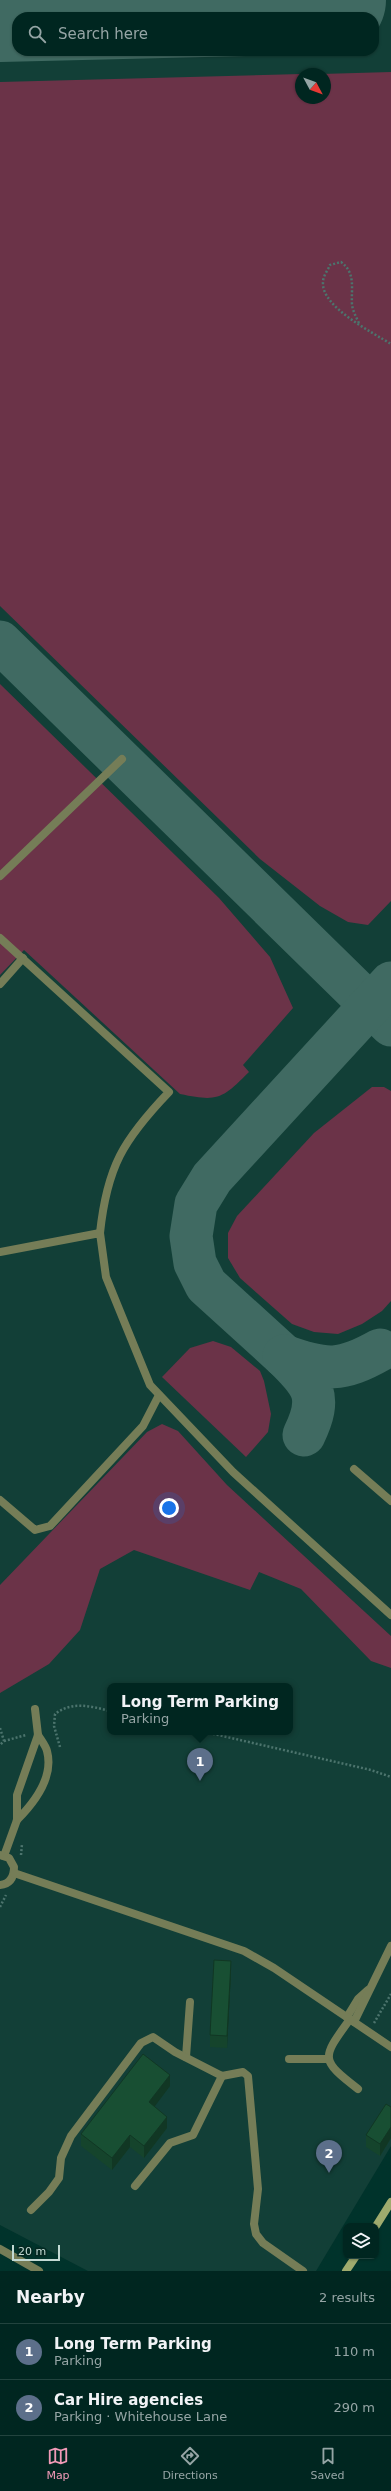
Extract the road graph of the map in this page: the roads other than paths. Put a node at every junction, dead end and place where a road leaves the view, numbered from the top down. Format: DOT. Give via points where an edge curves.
graph roads {
  1 [pos="122,759"];
  2 [pos="0,876"];
  3 [pos="0,938"];
  4 [pos="23,958"];
  5 [pos="0,984"];
  6 [pos="100,1233"];
  7 [pos="0,1252"];
  8 [pos="159,1395"];
  9 [pos="354,1469"];
  10 [pos="0,1500"];
  11 [pos="391,1501"];
  12 [pos="391,1615"];
  13 [pos="35,1710"];
  14 [pos="38,1735"];
  15 [pos="17,1820"];
  16 [pos="2,1855"];
  17 [pos="14,1874"];
  18 [pos="0,1885"];
  19 [pos="391,1946"];
  20 [pos="190,2002"];
  21 [pos="350,2019"];
  22 [pos="391,2047"];
  23 [pos="186,2057"];
  24 [pos="289,2059"];
  25 [pos="329,2059"];
  26 [pos="222,2076"];
  27 [pos="358,2089"];
  28 [pos="135,2186"];
  29 [pos="391,2202"];
  30 [pos="31,2210"];
  31 [pos="378,2223"];
  32 [pos="0,2249"];
  33 [pos="354,2259"];
  34 [pos="39,2271"];
  35 [pos="303,2271"];
  36 [pos="346,2271"];
  1 -- 2 [label="street"];
  3 -- 4 [label="street"];
  4 -- 5 [label="street"];
  4 -- 6 [label="street" via="169,1092 136,1130 113,1167"];
  6 -- 7 [label="street"];
  6 -- 8 [label="street" via="106,1278 150,1386"];
  8 -- 10 [label="street" via="143,1426 50,1526 35,1530"];
  8 -- 12 [label="street" via="233,1472"];
  9 -- 11 [label="street"];
  13 -- 14 [label="street"];
  14 -- 15 [label="street" via="17,1795"];
  14 -- 15 [label="street" via="47,1752 46,1777 32,1805"];
  15 -- 16 [label="street"];
  16 -- 17 [label="street" via="13,1862"];
  17 -- 18 [label="street" via="7,1883"];
  17 -- 21 [label="street" via="244,1951"];
  19 -- 21 [label="street" via="364,2003"];
  20 -- 23 [label="street"];
  21 -- 22 [label="street"];
  21 -- 25 [label="street" via="332,2045"];
  23 -- 26 [label="street"];
  23 -- 30 [label="street" via="154,2036 142,2043 71,2136 61,2158 59,2178"];
  24 -- 25 [label="street"];
  25 -- 27 [label="street" via="334,2070"];
  26 -- 28 [label="street" via="193,2135 170,2143"];
  26 -- 35 [label="street" via="243,2072 248,2076 258,2189 254,2224 256,2234 263,2243"];
  29 -- 31 [label="street"];
  32 -- 34 [label="street"];
  33 -- 36 [label="street"];
}
